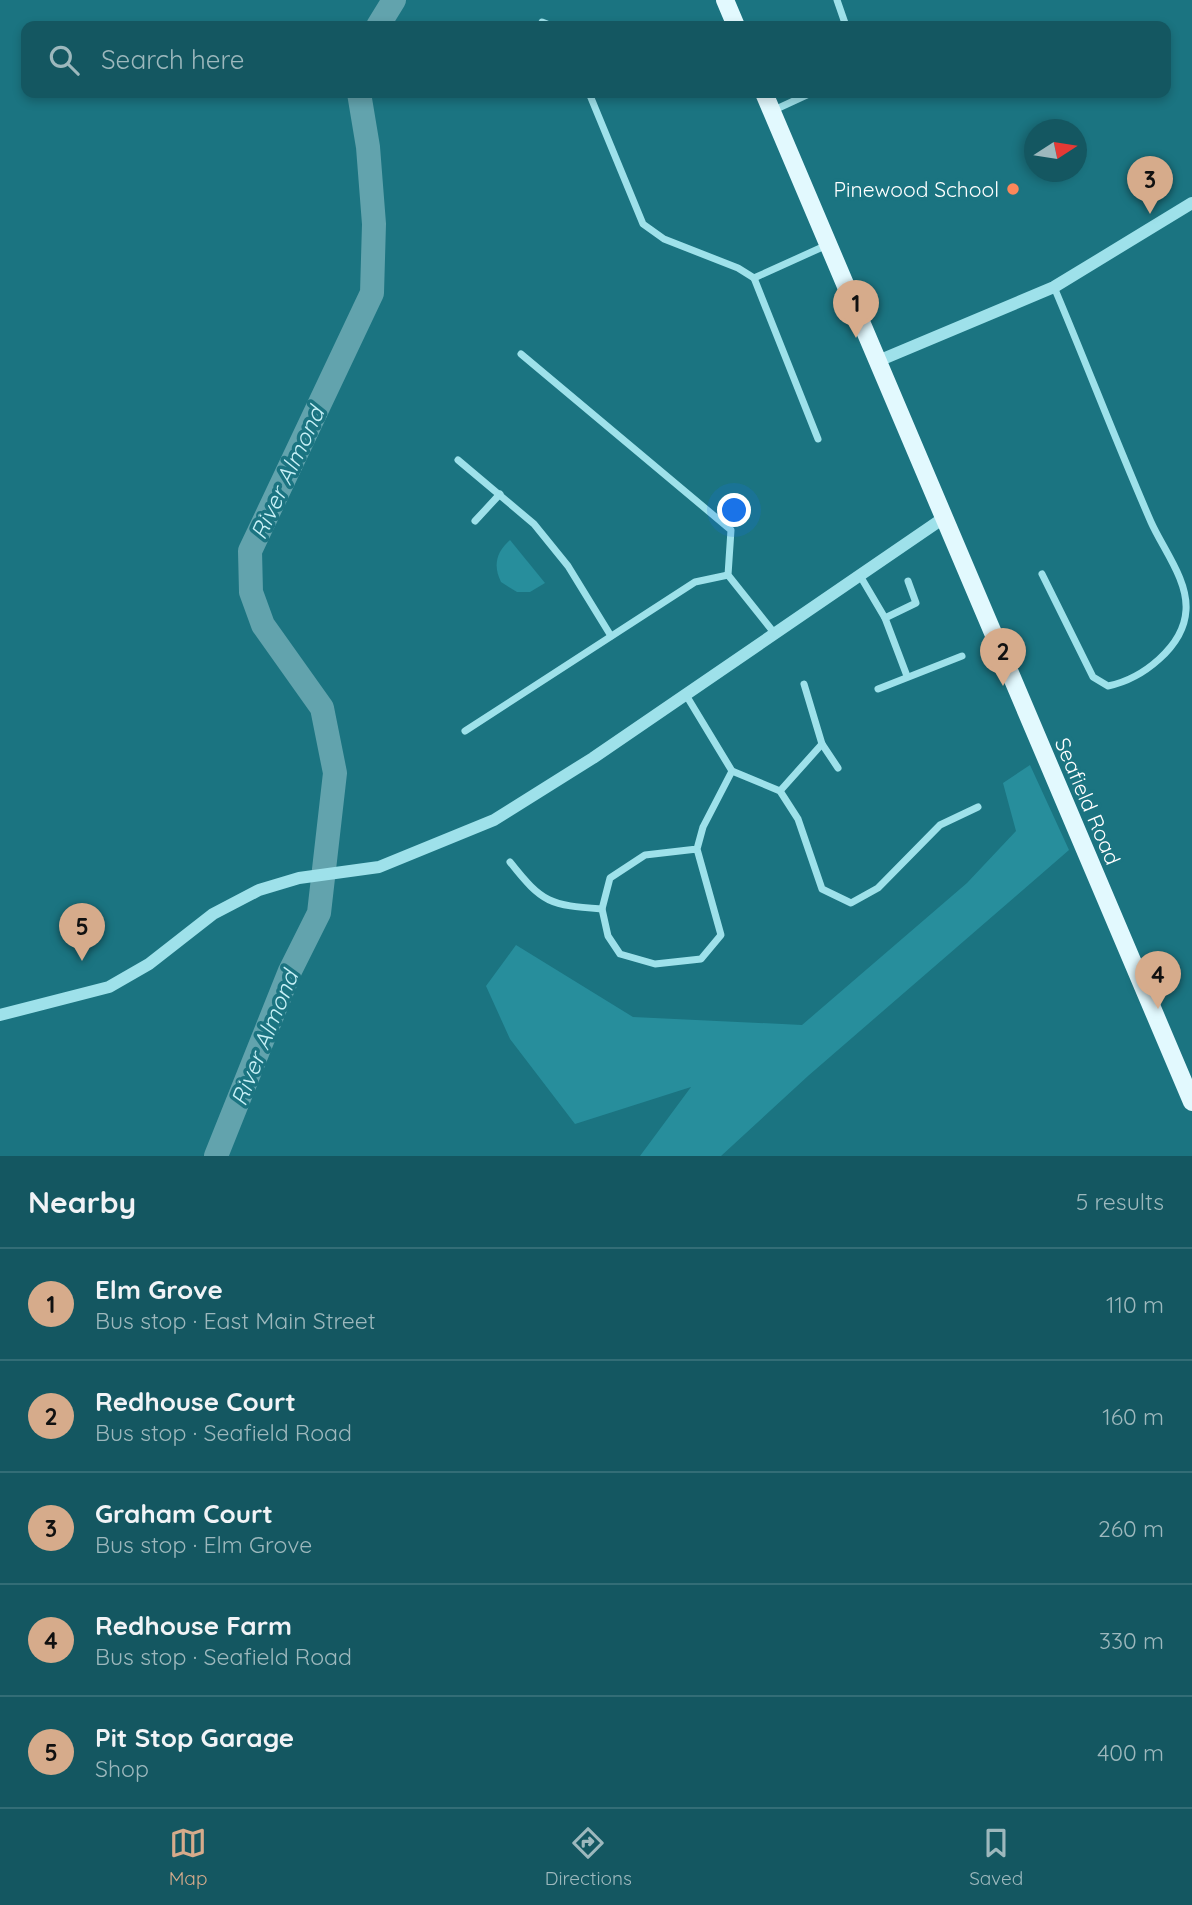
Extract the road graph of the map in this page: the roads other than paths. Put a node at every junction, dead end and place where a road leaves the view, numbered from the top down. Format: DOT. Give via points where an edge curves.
graph roads {
  1 [pos="726,0"];
  2 [pos="837,0"];
  3 [pos="734,21"];
  4 [pos="844,21"];
  5 [pos="591,98"];
  6 [pos="766,98"];
  7 [pos="800,98"];
  8 [pos="772,111"];
  9 [pos="1191,207"];
  10 [pos="827,245"];
  11 [pos="754,278"];
  12 [pos="1054,287"];
  13 [pos="521,354"];
  14 [pos="878,361"];
  15 [pos="818,439"];
  16 [pos="458,460"];
  17 [pos="500,494"];
  18 [pos="945,517"];
  19 [pos="475,521"];
  20 [pos="859,574"];
  21 [pos="729,575"];
  22 [pos="1042,575"];
  23 [pos="908,581"];
  24 [pos="885,618"];
  25 [pos="775,634"];
  26 [pos="611,636"];
  27 [pos="962,656"];
  28 [pos="906,676"];
  29 [pos="804,684"];
  30 [pos="878,688"];
  31 [pos="686,695"];
  32 [pos="464,731"];
  33 [pos="822,744"];
  34 [pos="838,768"];
  35 [pos="732,771"];
  36 [pos="780,791"];
  37 [pos="978,807"];
  38 [pos="697,849"];
  39 [pos="510,862"];
  40 [pos="602,909"];
  41 [pos="0,1015"];
  42 [pos="1192,1102"];
  1 -- 3 [label="main road"];
  2 -- 4 [label="street"];
  5 -- 11 [label="street" via="643,224 664,239"];
  6 -- 8 [label="main road, Seafield Road"];
  7 -- 8 [label="street"];
  8 -- 10 [label="main road, Seafield Road"];
  9 -- 12 [label="street"];
  10 -- 11 [label="street"];
  10 -- 14 [label="main road, Seafield Road"];
  11 -- 15 [label="street"];
  12 -- 14 [label="street"];
  12 -- 22 [label="street" via="1152,524 1180,580 1186,609 1179,639 1143,670 1108,686 1093,677"];
  13 -- 21 [label="street" via="731,530"];
  14 -- 18 [label="main road, Seafield Road"];
  16 -- 17 [label="street"];
  17 -- 19 [label="street"];
  17 -- 26 [label="street" via="534,524 568,566"];
  18 -- 20 [label="street"];
  18 -- 42 [label="main road, Seafield Road"];
  20 -- 24 [label="street"];
  20 -- 25 [label="street"];
  21 -- 25 [label="street"];
  21 -- 26 [label="street" via="695,582"];
  23 -- 24 [label="street" via="916,603"];
  24 -- 28 [label="street"];
  25 -- 31 [label="street"];
  26 -- 32 [label="street"];
  27 -- 28 [label="street"];
  28 -- 30 [label="street"];
  29 -- 33 [label="street"];
  31 -- 35 [label="street"];
  31 -- 41 [label="street" via="494,820 402,860 280,882 213,914 149,964 109,987"];
  33 -- 34 [label="street"];
  33 -- 36 [label="street"];
  35 -- 36 [label="street"];
  35 -- 38 [label="street" via="703,827"];
  36 -- 37 [label="street" via="798,819 822,889 851,903 878,888 940,825"];
  38 -- 40 [label="street" via="645,855 610,878"];
  38 -- 40 [label="street" via="721,935 701,959 655,964 620,954 608,936"];
  39 -- 40 [label="street" via="535,894 565,906"];
}
